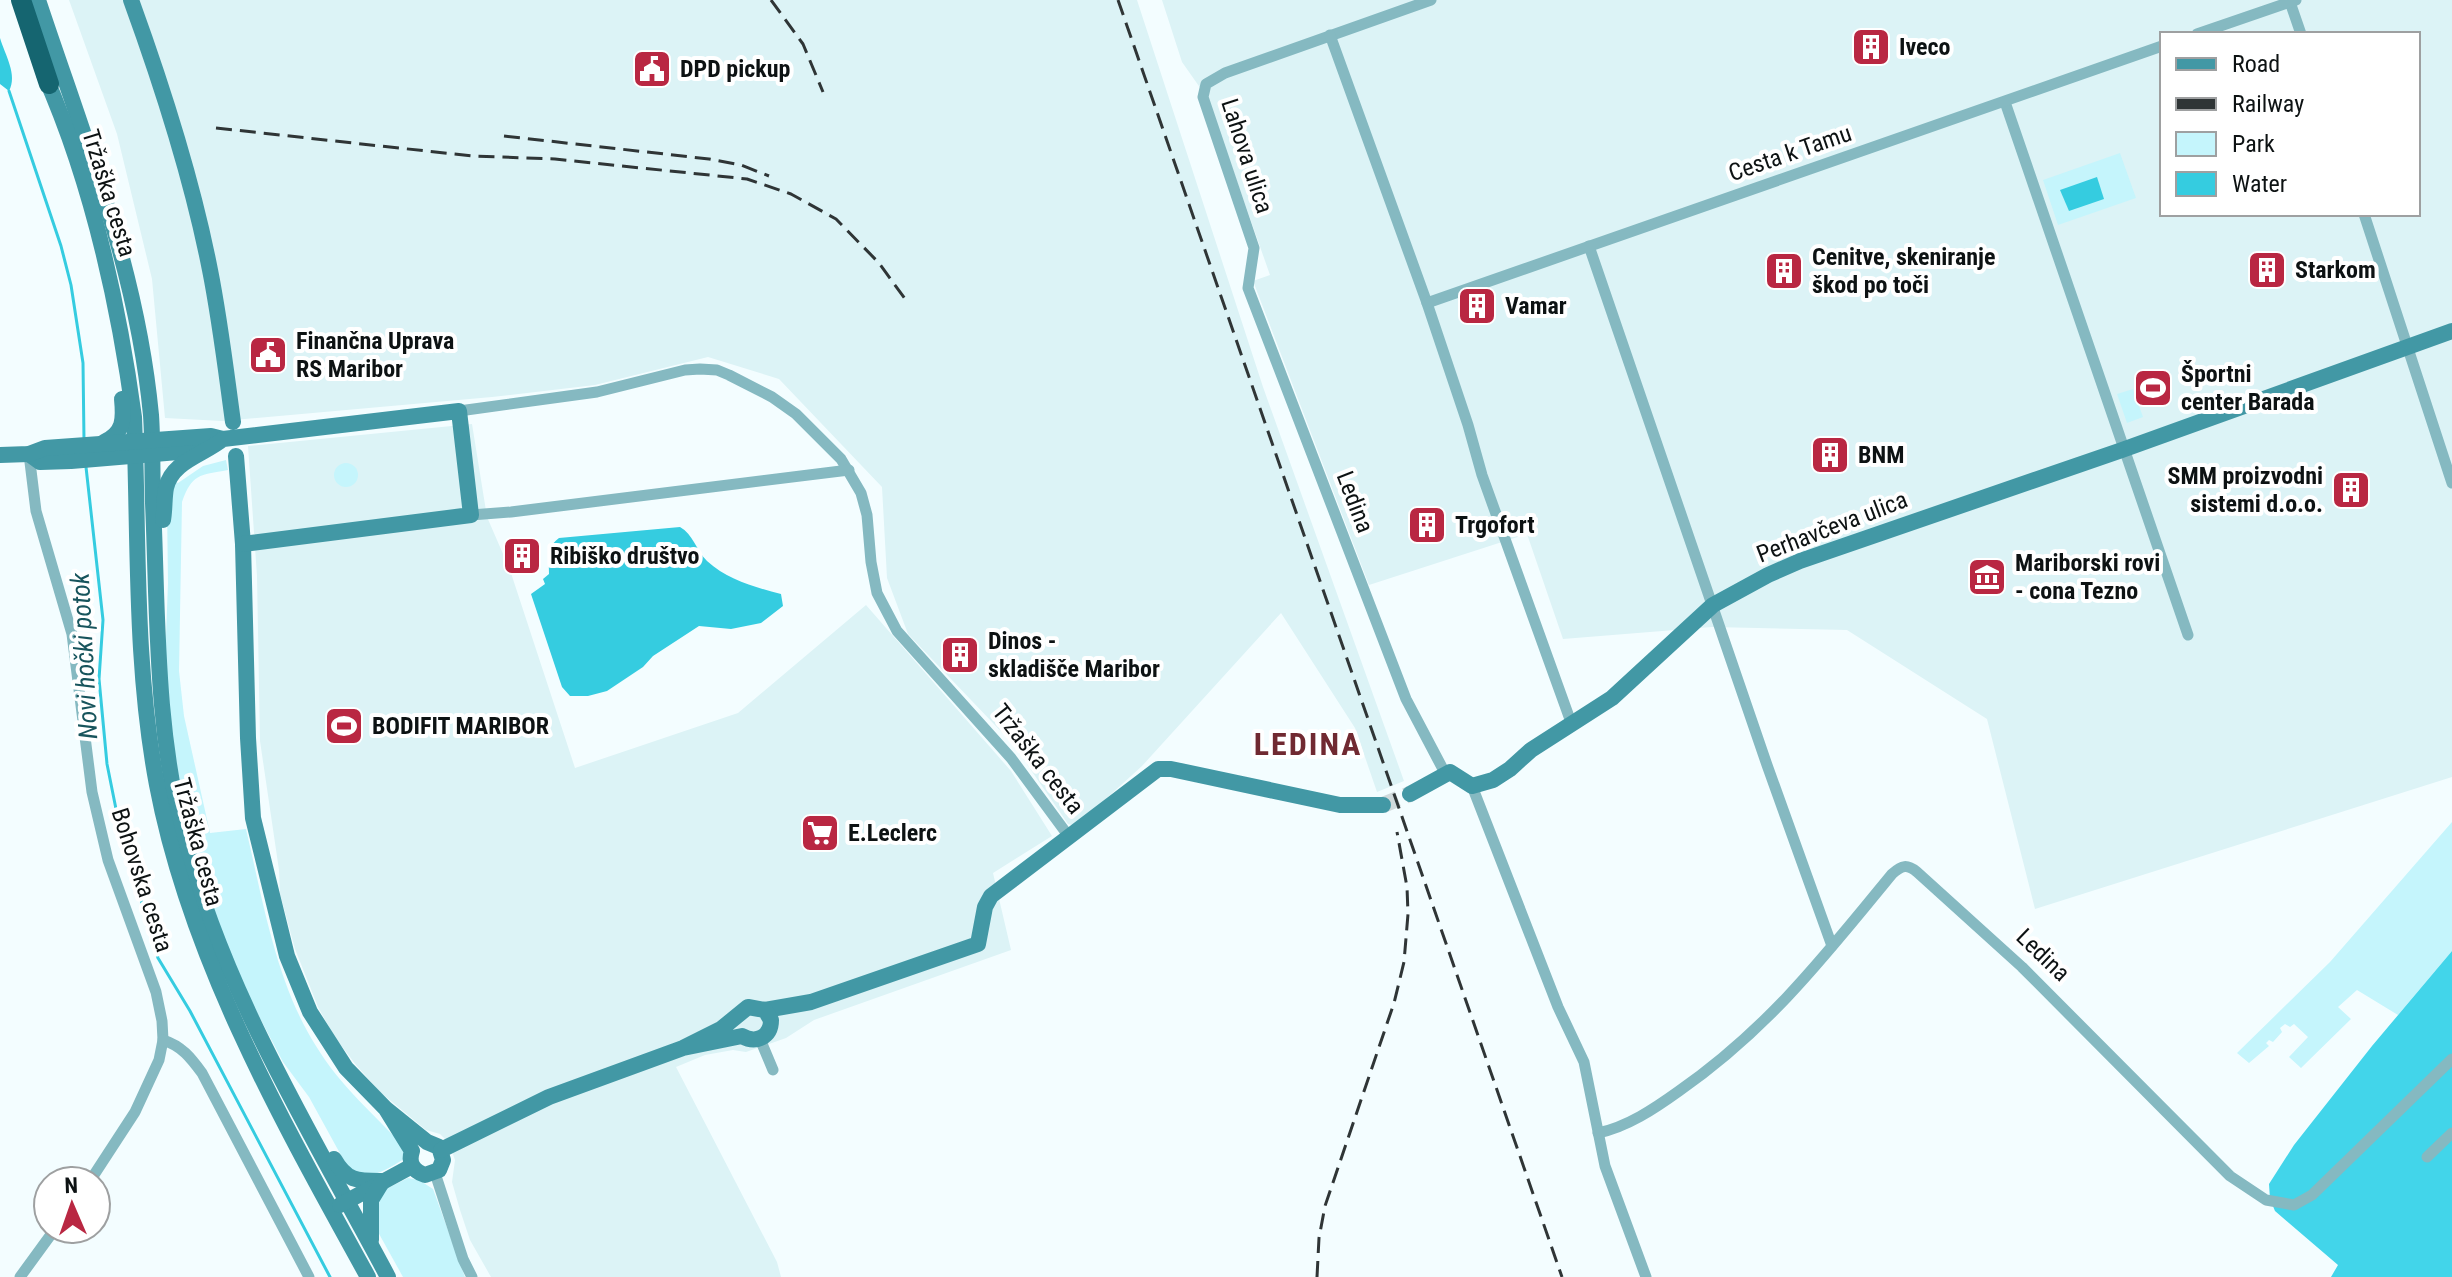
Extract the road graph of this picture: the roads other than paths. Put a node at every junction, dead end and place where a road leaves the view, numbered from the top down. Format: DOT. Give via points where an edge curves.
graph roads {
  1 [pos="13,0"];
  2 [pos="21,0"];
  3 [pos="38,0"];
  4 [pos="131,0"];
  5 [pos="1431,0"];
  6 [pos="2293,1"];
  7 [pos="2203,32"];
  8 [pos="2301,32"];
  9 [pos="1330,35"];
  10 [pos="2160,47"];
  11 [pos="49,84"];
  12 [pos="2005,102"];
  13 [pos="2365,216"];
  14 [pos="1252,241"];
  15 [pos="1589,246"];
  16 [pos="1427,303"];
  17 [pos="120,330"];
  18 [pos="2452,331"];
  19 [pos="2408,349"];
  20 [pos="459,411"];
  21 [pos="233,422"];
  22 [pos="217,444"];
  23 [pos="144,448"];
  24 [pos="2122,450"];
  25 [pos="101,452"];
  26 [pos="29,454"];
  27 [pos="0,455"];
  28 [pos="236,456"];
  29 [pos="849,470"];
  30 [pos="2452,483"];
  31 [pos="471,515"];
  32 [pos="243,544"];
  33 [pos="157,548"];
  34 [pos="1713,605"];
  35 [pos="2188,635"];
  36 [pos="1572,725"];
  37 [pos="1445,773"];
  38 [pos="1472,786"];
  39 [pos="1410,794"];
  40 [pos="1383,805"];
  41 [pos="1070,838"];
  42 [pos="1832,946"];
  43 [pos="811,1002"];
  44 [pos="765,1010"];
  45 [pos="737,1018"];
  46 [pos="765,1032"];
  47 [pos="742,1036"];
  48 [pos="163,1040"];
  49 [pos="683,1048"];
  50 [pos="2452,1059"];
  51 [pos="773,1070"];
  52 [pos="386,1109"];
  53 [pos="309,1131"];
  54 [pos="1598,1133"];
  55 [pos="2452,1133"];
  56 [pos="434,1146"];
  57 [pos="2427,1157"];
  58 [pos="412,1159"];
  59 [pos="100,1165"];
  60 [pos="435,1173"];
  61 [pos="383,1181"];
  62 [pos="347,1201"];
  63 [pos="331,1210"];
  64 [pos="371,1244"];
  65 [pos="43,1245"];
  66 [pos="20,1277"];
  67 [pos="309,1277"];
  68 [pos="368,1277"];
  69 [pos="388,1277"];
  70 [pos="472,1277"];
  71 [pos="1646,1277"];
  1 -- 11 [label="street, Tržaška cesta"];
  2 -- 11 [label="highway"];
  3 -- 23 [label="street, Tržaška cesta" via="118,235 140,333"];
  4 -- 21 [label="street" via="196,209"];
  5 -- 9 [label="street, Lahova ulica"];
  6 -- 7 [label="street"];
  6 -- 8 [label="street"];
  9 -- 14 [label="street, Lahova ulica" via="1225,73 1203,91"];
  9 -- 16 [label="street"];
  10 -- 12 [label="street, Cesta k Tamu"];
  11 -- 17 [label="street, Tržaška cesta" via="96,222"];
  12 -- 15 [label="street, Cesta k Tamu"];
  12 -- 24 [label="street"];
  13 -- 19 [label="street"];
  14 -- 37 [label="street, Ledina" via="1248,288 1406,699"];
  15 -- 16 [label="street, Cesta k Tamu"];
  15 -- 34 [label="street"];
  16 -- 36 [label="street"];
  17 -- 23 [label="street, Tržaška cesta"];
  17 -- 25 [label="street" via="115,350 124,418"];
  18 -- 19 [label="street, Perhavčeva ulica"];
  19 -- 24 [label="street, Perhavčeva ulica"];
  19 -- 30 [label="street"];
  20 -- 22 [label="street, Tržaška cesta"];
  20 -- 29 [label="street, Tržaška cesta" via="597,392 685,370 717,370 796,414"];
  20 -- 31 [label="street"];
  22 -- 23 [label="street, Tržaška cesta"];
  22 -- 33 [label="street" via="171,476"];
  23 -- 25 [label="street"];
  23 -- 33 [label="street, Tržaška cesta"];
  23 -- 63 [label="street, Tržaška cesta" via="140,629 157,785 170,845 189,910 218,979"];
  24 -- 34 [label="street, Perhavčeva ulica" via="1800,561"];
  24 -- 35 [label="street"];
  25 -- 26 [label="street" via="40,462"];
  26 -- 27 [label="street"];
  26 -- 48 [label="street, Bohovska cesta" via="36,511 72,634 95,805 108,860 156,992"];
  28 -- 32 [label="street"];
  29 -- 31 [label="street"];
  29 -- 41 [label="street, Tržaška cesta" via="867,515 883,609 906,643 1011,758"];
  31 -- 32 [label="street"];
  32 -- 52 [label="street" via="250,788 274,909 297,981 324,1038"];
  33 -- 53 [label="street, Tržaška cesta" via="160,700 184,838 202,902 259,1036"];
  34 -- 36 [label="street, Perhavčeva ulica" via="1612,698"];
  34 -- 42 [label="street"];
  36 -- 38 [label="street, Perhavčeva ulica" via="1502,775"];
  37 -- 38 [label="street"];
  37 -- 39 [label="street"];
  38 -- 54 [label="street" via="1584,1062"];
  40 -- 41 [label="street" via="1340,805 1164,768 1145,777"];
  41 -- 43 [label="street, Tržaška cesta" via="991,896 978,944"];
  42 -- 50 [label="street, Ledina" via="1892,874 1910,866 2022,967 2230,1176 2282,1205 2312,1195"];
  42 -- 54 [label="street, Ledina" via="1777,1011 1729,1054 1632,1121"];
  43 -- 44 [label="street"];
  43 -- 46 [label="street"];
  44 -- 45 [label="street" via="748,1007"];
  44 -- 46 [label="street"];
  45 -- 47 [label="street"];
  45 -- 49 [label="street"];
  46 -- 47 [label="street" via="754,1040"];
  46 -- 51 [label="street"];
  47 -- 49 [label="street"];
  48 -- 59 [label="street" via="135,1112"];
  48 -- 67 [label="street" via="187,1053 202,1073"];
  49 -- 56 [label="street"];
  52 -- 56 [label="street"];
  52 -- 58 [label="street"];
  53 -- 61 [label="street" via="324,1142 342,1173"];
  53 -- 62 [label="street, Tržaška cesta"];
  54 -- 71 [label="street"];
  55 -- 57 [label="street"];
  56 -- 58 [label="street" via="418,1145"];
  56 -- 60 [label="street" via="443,1160"];
  58 -- 60 [label="street" via="425,1175"];
  58 -- 61 [label="street"];
  60 -- 70 [label="street"];
  61 -- 62 [label="street"];
  61 -- 64 [label="street" via="371,1200"];
  62 -- 63 [label="street"];
  62 -- 64 [label="street, Tržaška cesta"];
  63 -- 68 [label="street, Tržaška cesta"];
  64 -- 69 [label="street, Tržaška cesta"];
  65 -- 66 [label="street"];
}
